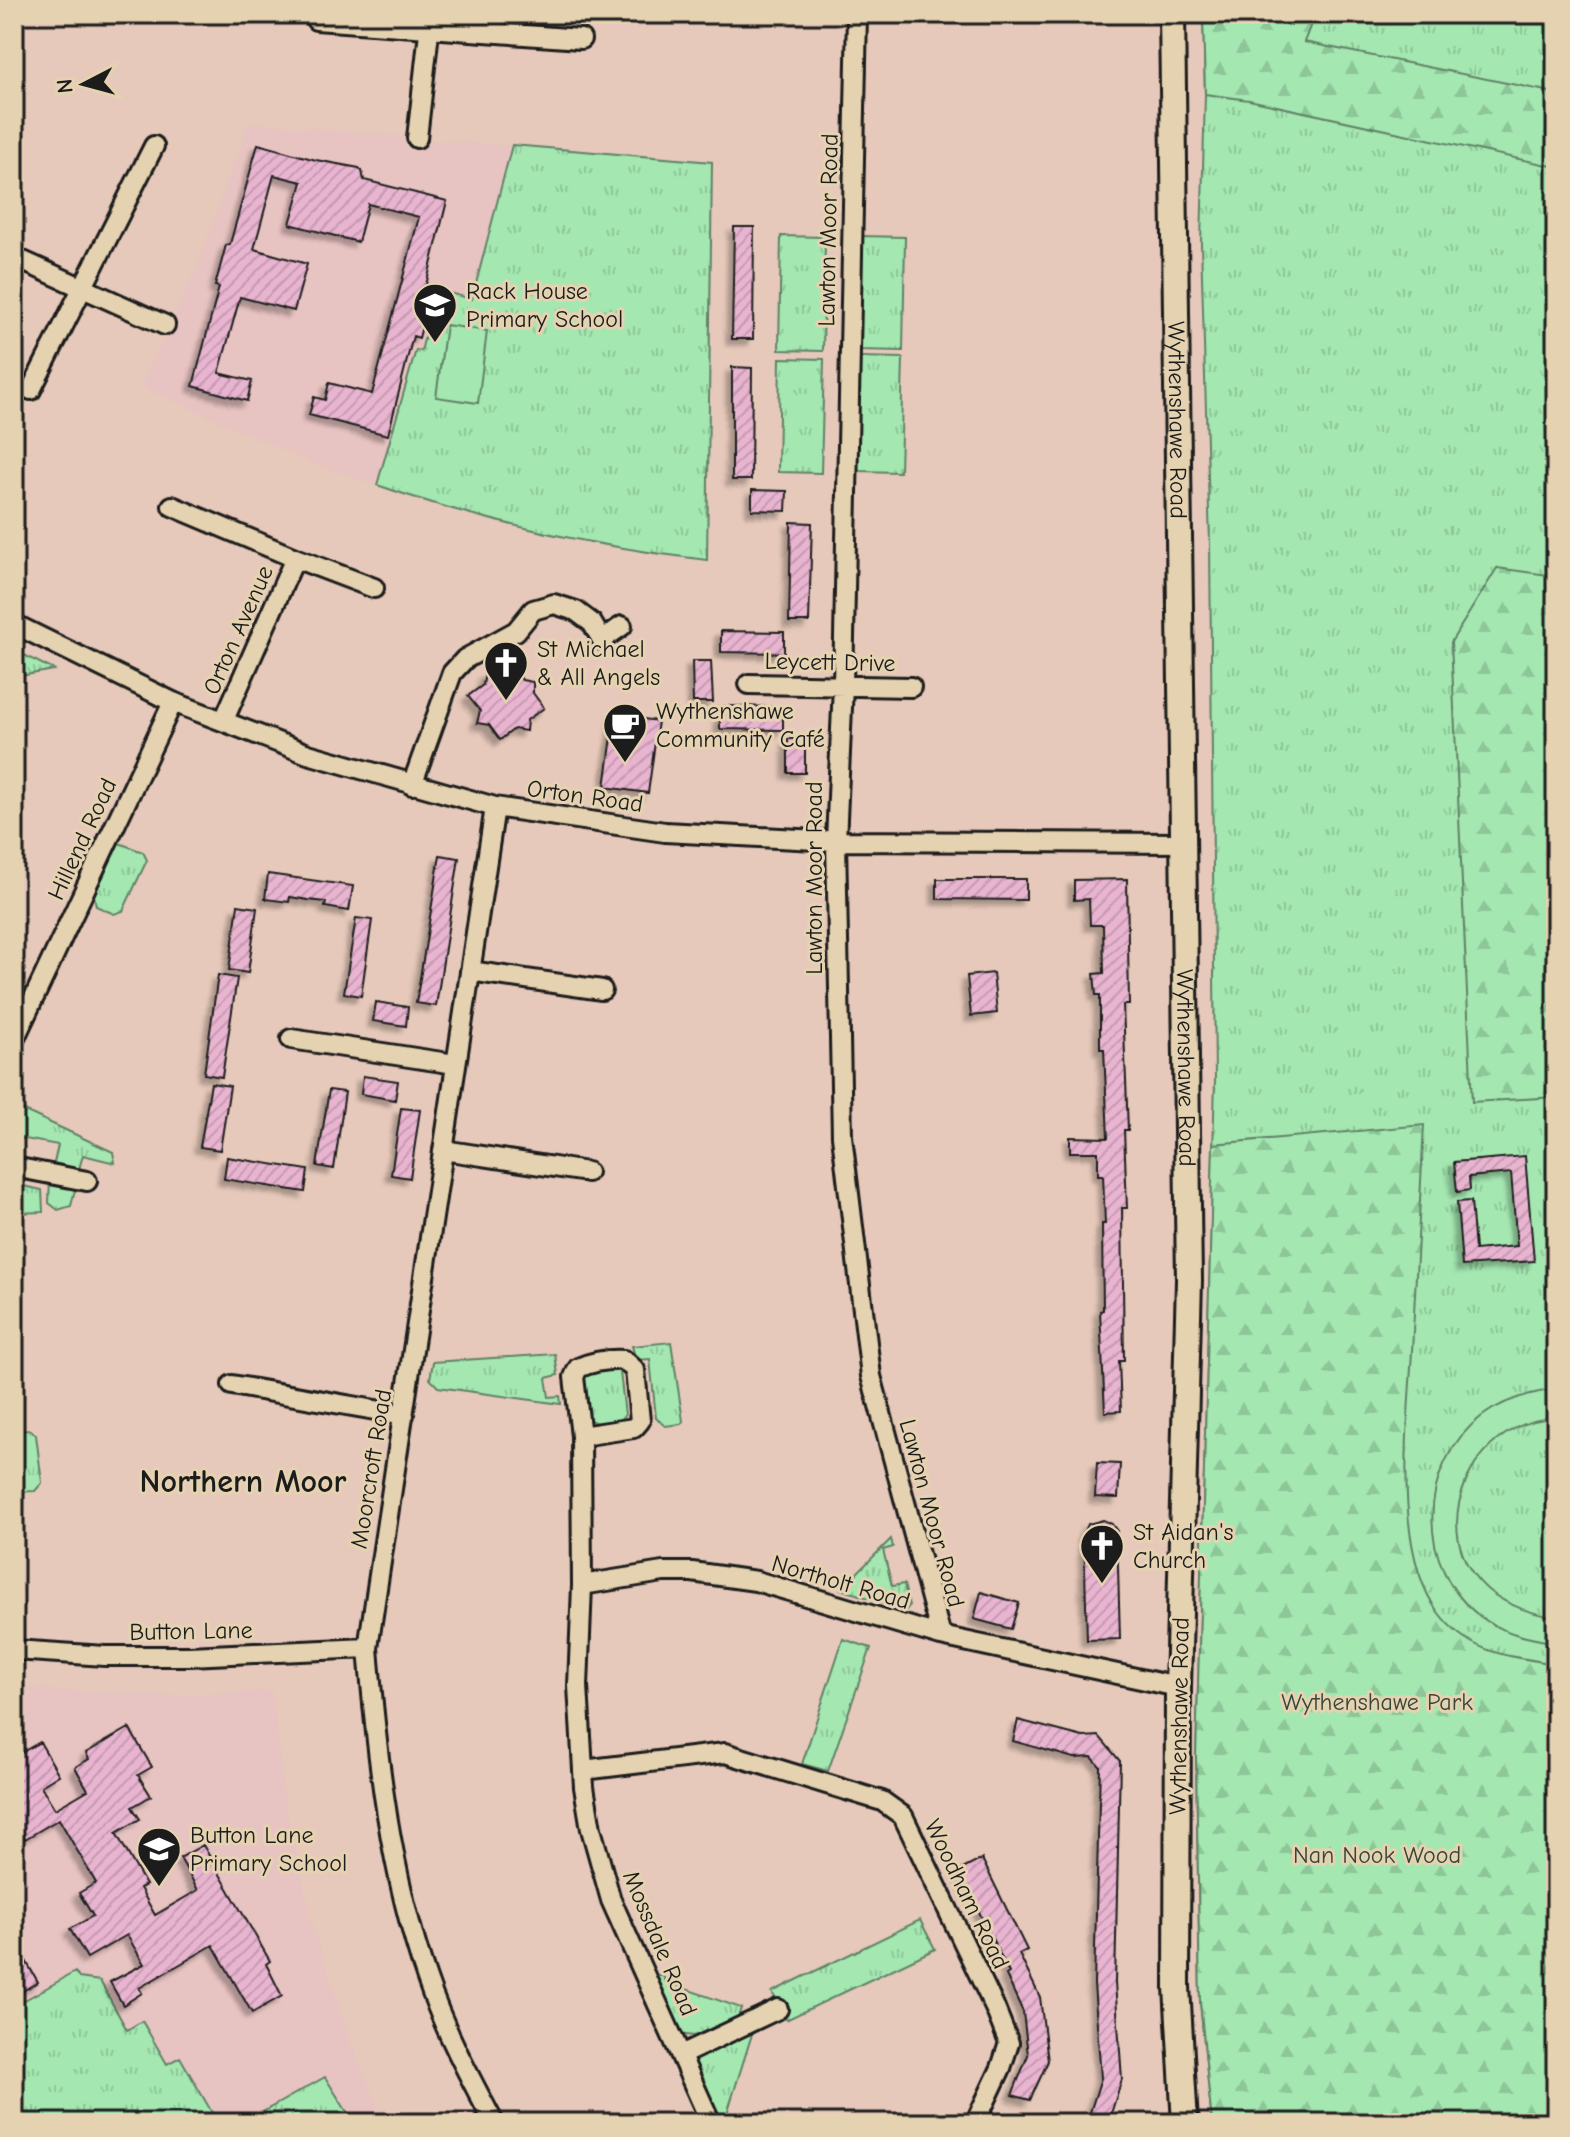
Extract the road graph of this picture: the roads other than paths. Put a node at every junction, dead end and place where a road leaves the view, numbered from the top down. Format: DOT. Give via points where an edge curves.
graph roads {
  1 [pos="857,14"];
  2 [pos="1172,14"];
  3 [pos="316,20"];
  4 [pos="430,20"];
  5 [pos="581,39"];
  6 [pos="417,138"];
  7 [pos="154,146"];
  8 [pos="14,257"];
  9 [pos="82,288"];
  10 [pos="165,325"];
  11 [pos="31,390"];
  12 [pos="172,506"];
  13 [pos="295,558"];
  14 [pos="374,588"];
  15 [pos="14,624"];
  16 [pos="622,626"];
  17 [pos="749,684"];
  18 [pos="843,685"];
  19 [pos="911,687"];
  20 [pos="173,702"];
  21 [pos="224,720"];
  22 [pos="412,785"];
  23 [pos="495,807"];
  24 [pos="836,841"];
  25 [pos="1184,843"];
  26 [pos="470,971"];
  27 [pos="602,990"];
  28 [pos="291,1039"];
  29 [pos="14,1040"];
  30 [pos="455,1064"];
  31 [pos="443,1150"];
  32 [pos="14,1167"];
  33 [pos="587,1172"];
  34 [pos="87,1181"];
  35 [pos="232,1385"];
  36 [pos="404,1415"];
  37 [pos="581,1436"];
  38 [pos="582,1585"];
  39 [pos="941,1636"];
  40 [pos="368,1648"];
  41 [pos="14,1650"];
  42 [pos="1178,1687"];
  43 [pos="583,1770"];
  44 [pos="778,2009"];
  45 [pos="681,2055"];
  46 [pos="494,2123"];
  47 [pos="711,2123"];
  48 [pos="975,2123"];
  49 [pos="1185,2123"];
  1 -- 18 [label="street, Lawton Moor Road"];
  2 -- 25 [label="main road, Wythenshawe Road"];
  3 -- 4 [label="street"];
  4 -- 5 [label="street"];
  4 -- 6 [label="street"];
  7 -- 9 [label="street"];
  8 -- 9 [label="street"];
  9 -- 10 [label="street"];
  9 -- 11 [label="street"];
  12 -- 13 [label="street, Orton Avenue"];
  13 -- 14 [label="street, Orton Avenue"];
  13 -- 21 [label="street, Orton Avenue"];
  15 -- 20 [label="street, Orton Road"];
  16 -- 22 [label="street" via="602,640 576,611 554,604 533,610 516,631 465,659 452,673"];
  17 -- 18 [label="street, Leycett Drive"];
  18 -- 19 [label="street, Leycett Drive"];
  18 -- 24 [label="street, Lawton Moor Road"];
  20 -- 21 [label="street, Orton Road"];
  20 -- 29 [label="street, Hillend Road"];
  21 -- 22 [label="street, Orton Road" via="308,754"];
  22 -- 23 [label="street, Orton Road"];
  23 -- 24 [label="street, Orton Road" via="665,832"];
  23 -- 26 [label="street, Moorcroft Road"];
  24 -- 25 [label="street, Orton Road"];
  24 -- 39 [label="street, Lawton Moor Road" via="842,1136 857,1273 871,1376"];
  25 -- 42 [label="main road, Wythenshawe Road" via="1189,1280"];
  26 -- 27 [label="street"];
  26 -- 30 [label="street, Moorcroft Road"];
  28 -- 30 [label="street"];
  30 -- 31 [label="street, Moorcroft Road"];
  31 -- 33 [label="street"];
  31 -- 36 [label="street, Moorcroft Road"];
  32 -- 34 [label="street"];
  35 -- 36 [label="street"];
  36 -- 40 [label="street, Moorcroft Road"];
  37 -- 37 [label="street" via="574,1377 578,1368 605,1359 624,1360 635,1370 640,1421 634,1428"];
  37 -- 38 [label="street, Mossdale Road"];
  38 -- 39 [label="street, Northolt Road" via="663,1572 756,1581"];
  38 -- 43 [label="street, Mossdale Road" via="578,1686"];
  39 -- 42 [label="street, Northolt Road"];
  40 -- 41 [label="street, Button Lane" via="189,1656"];
  40 -- 46 [label="street, Moorcroft Road" via="377,1754 403,1896 438,2008"];
  42 -- 49 [label="main road, Wythenshawe Road" via="1177,1987"];
  43 -- 45 [label="street, Mossdale Road" via="591,1829 611,1900"];
  43 -- 48 [label="street, Woodham Road" via="725,1753 882,1801 903,1816 1009,2043"];
  44 -- 45 [label="street"];
  45 -- 47 [label="street, Mossdale Road"];
}
